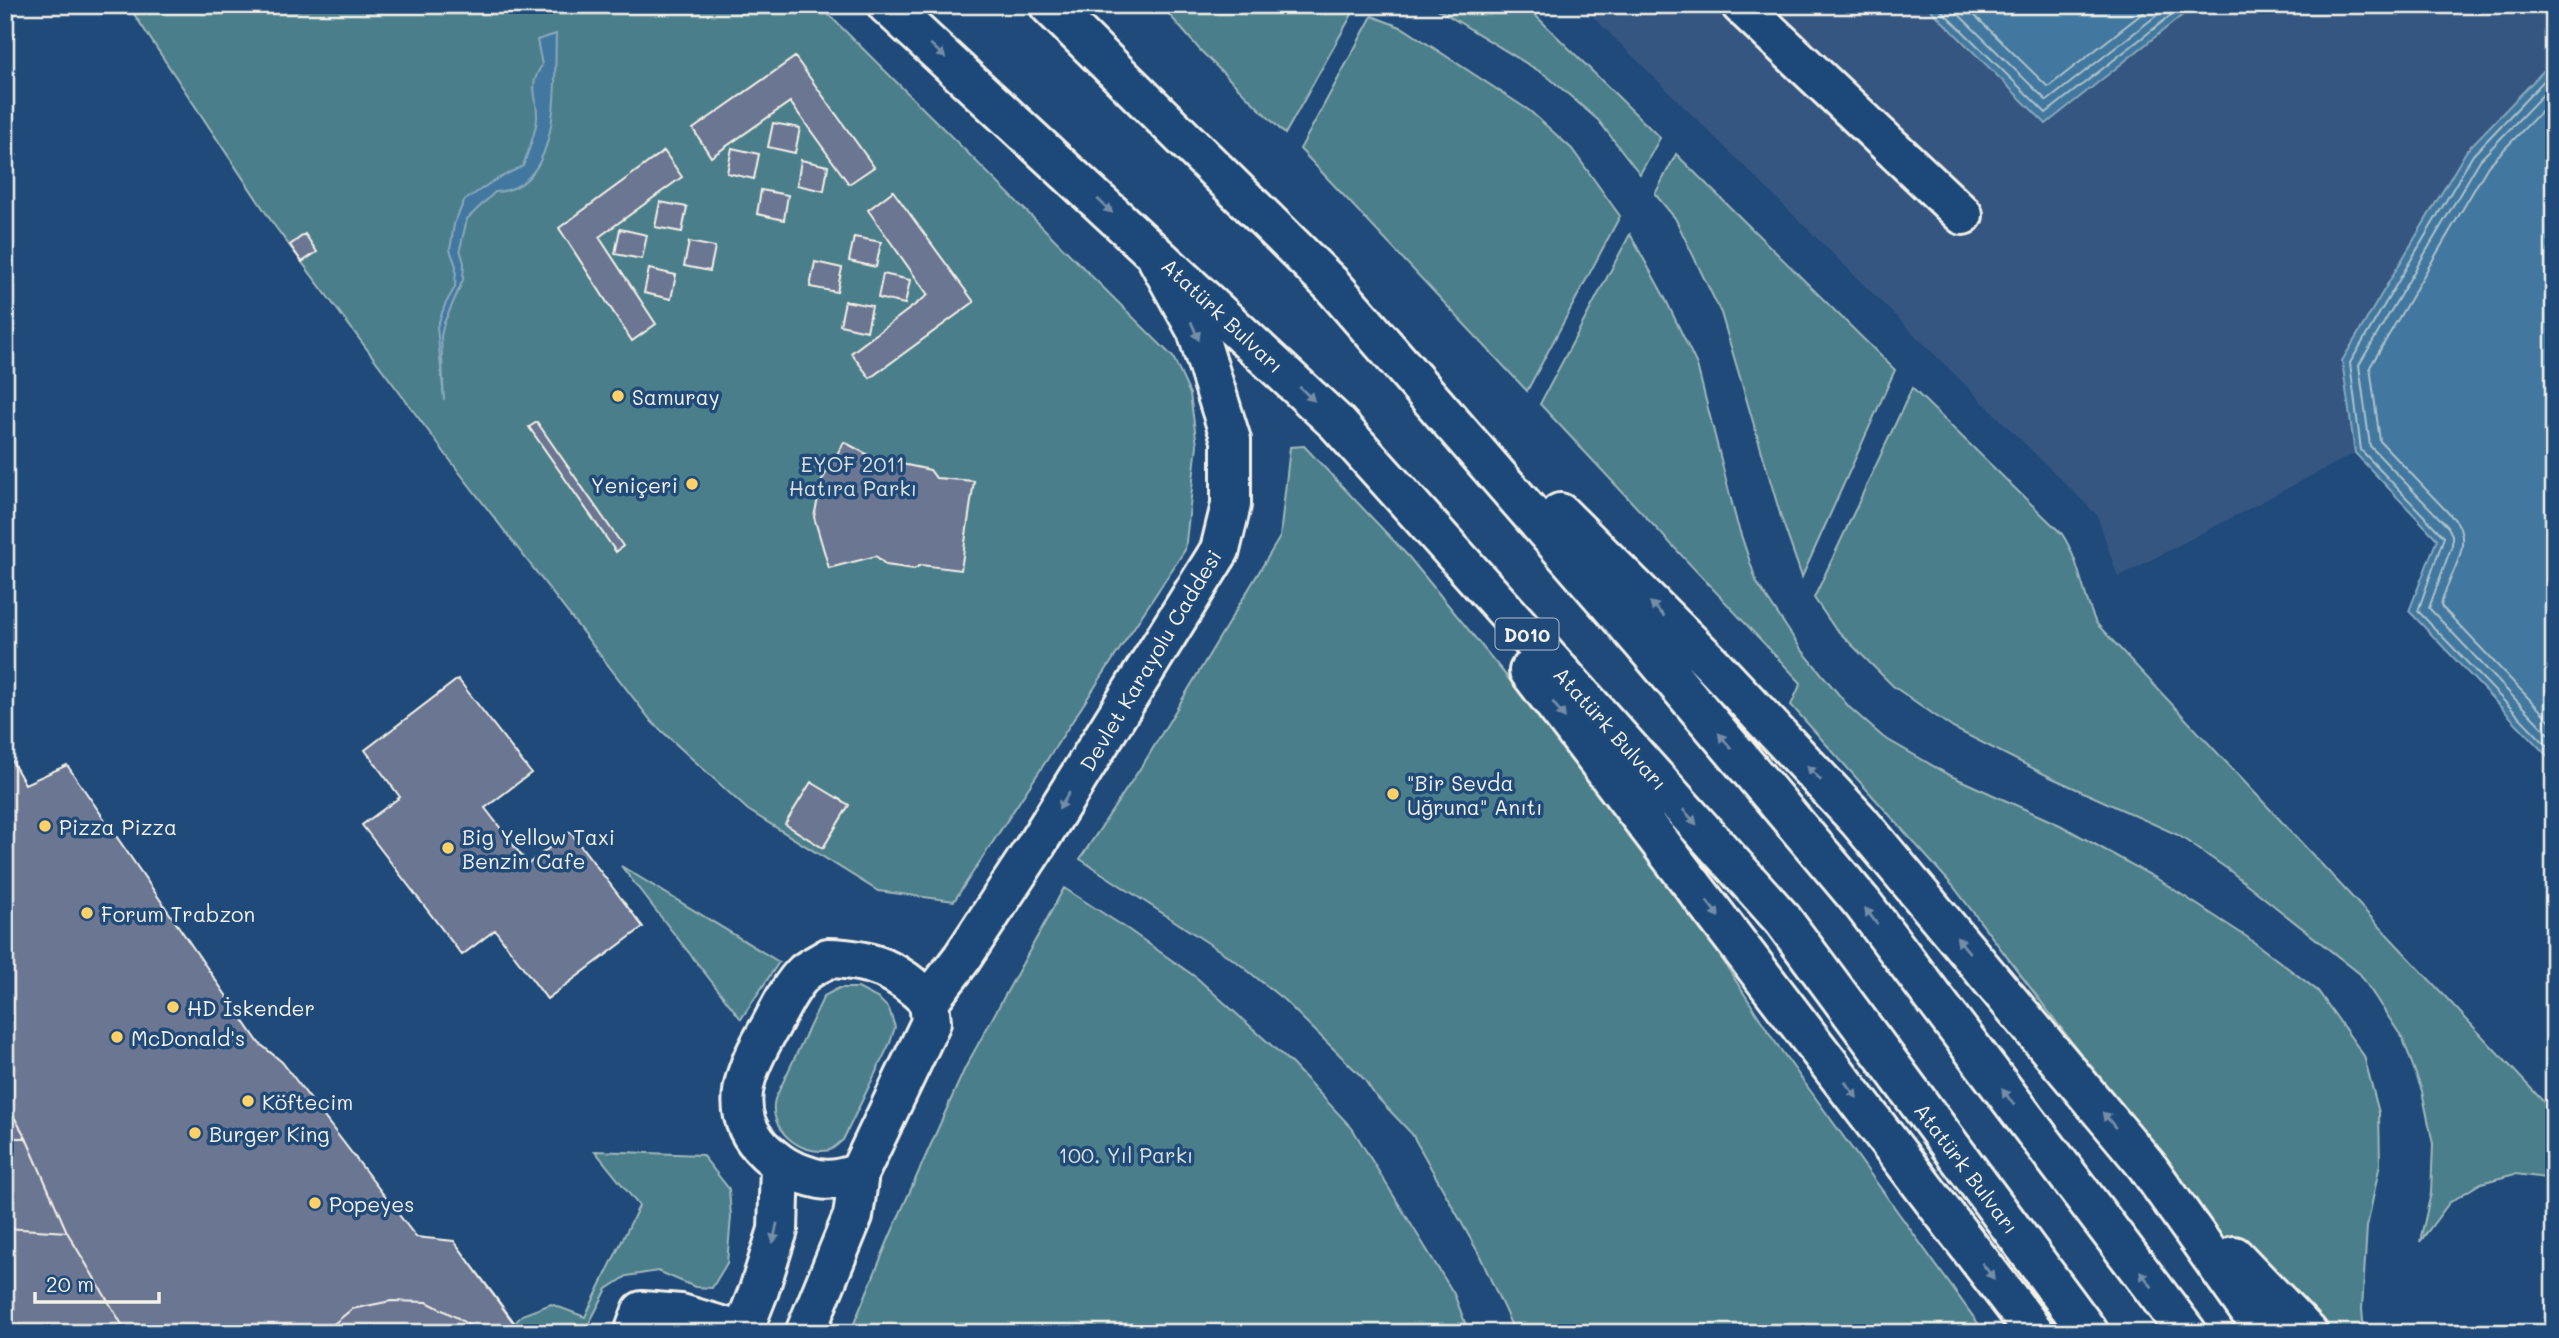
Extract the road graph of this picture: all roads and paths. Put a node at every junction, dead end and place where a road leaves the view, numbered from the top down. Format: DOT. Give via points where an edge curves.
graph roads {
  1 [pos="887,5"];
  2 [pos="1049,5"];
  3 [pos="1070,5"];
  4 [pos="1741,5"];
  5 [pos="1103,59"];
  6 [pos="1963,215"];
  7 [pos="1152,249"];
  8 [pos="1332,285"];
  9 [pos="1337,423"];
  10 [pos="929,1001"];
  11 [pos="780,1165"];
  12 [pos="2147,1166"];
  13 [pos="859,1173"];
  14 [pos="742,1332"];
  15 [pos="2034,1332"];
  16 [pos="634,1333"];
  17 [pos="805,1333"];
  18 [pos="2089,1333"];
  19 [pos="2187,1333"];
  20 [pos="2265,1333"];
  21 [pos="2308,1333"];
  1 -- 7 [label="main road, Atatürk Bulvarı / D010, one-way"];
  2 -- 5 [label="main road"];
  3 -- 5 [label="main road"];
  4 -- 6 [label="main road"];
  5 -- 8 [label="main road"];
  7 -- 9 [label="main road, Atatürk Bulvarı / D010, one-way"];
  7 -- 10 [label="main road, Devlet Karayolu Caddesi, one-way" via="1197,331 1231,440 1231,505 1220,550 1034,850"];
  12 -- 8 [label="main road, one-way" via="1858,820 1713,664"];
  19 -- 8 [label="main road, one-way" via="1863,904"];
  9 -- 15 [label="main road, one-way"];
  9 -- 18 [label="main road, Atatürk Bulvarı / D010, one-way" via="1783,920"];
  10 -- 11 [label="main road" via="891,970 854,959 828,958 805,972 752,1058 742,1093 744,1122 757,1144"];
  10 -- 13 [label="main road" via="931,1022"];
  11 -- 13 [label="main road" via="834,1182"];
  11 -- 14 [label="main road, one-way" via="778,1230"];
  12 -- 20 [label="main road"];
  12 -- 21 [label="main road"];
  13 -- 17 [label="main road" via="853,1216"];
  14 -- 16 [label="main road" via="681,1314 642,1311"];
}
